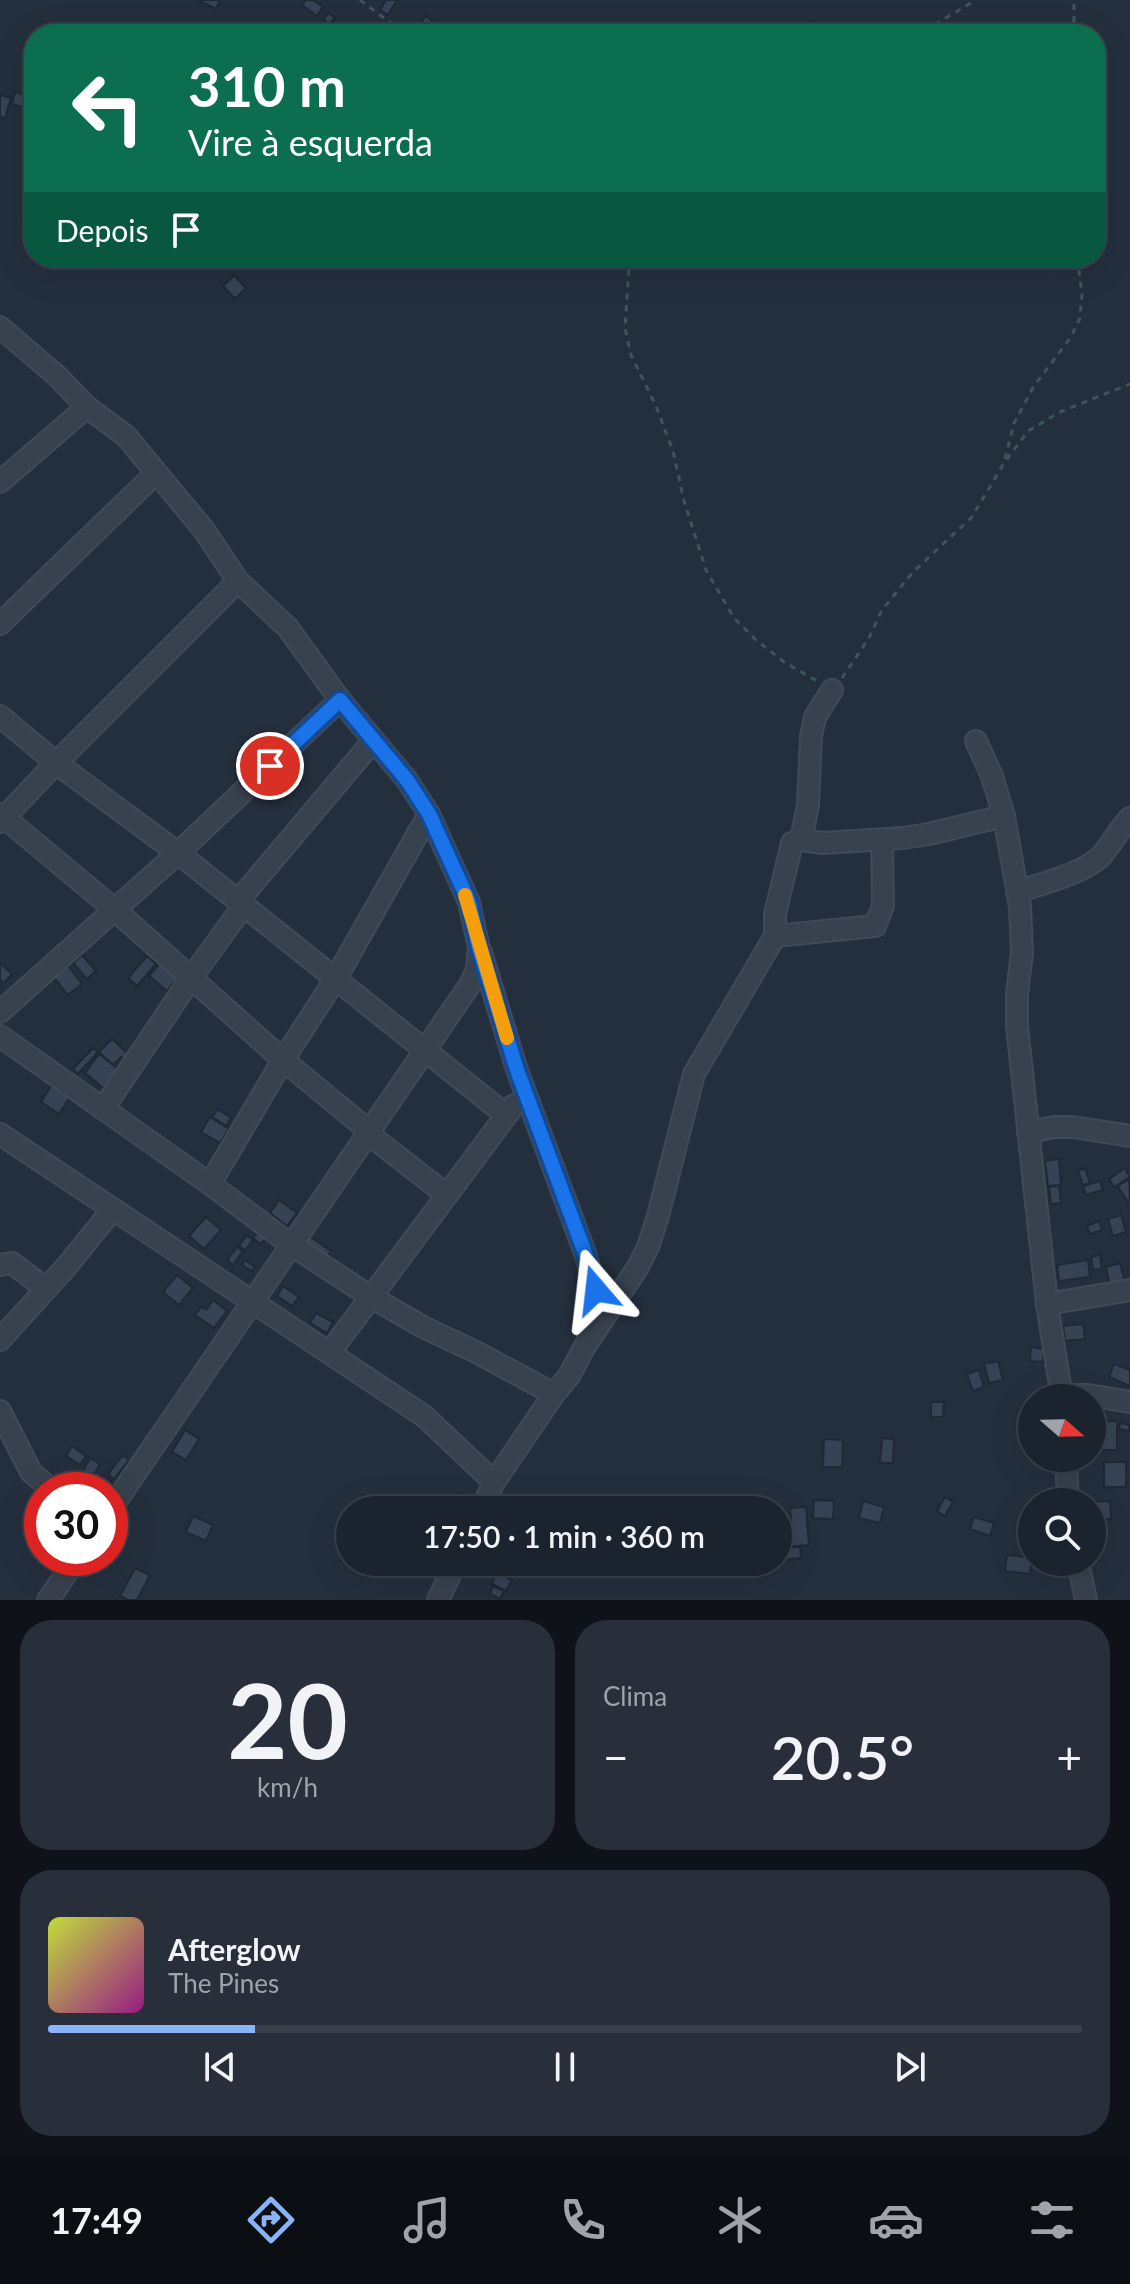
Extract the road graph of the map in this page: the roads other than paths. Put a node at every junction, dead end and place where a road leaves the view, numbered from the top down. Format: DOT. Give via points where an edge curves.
graph roads {
  1 [pos="0,327"];
  2 [pos="87,407"];
  3 [pos="155,474"];
  4 [pos="0,482"];
  5 [pos="238,581"];
  6 [pos="0,624"];
  7 [pos="832,690"];
  8 [pos="340,700"];
  9 [pos="0,716"];
  10 [pos="373,741"];
  11 [pos="976,741"];
  12 [pos="56,763"];
  13 [pos="429,814"];
  14 [pos="1004,816"];
  15 [pos="1,818"];
  16 [pos="1130,818"];
  17 [pos="801,840"];
  18 [pos="882,840"];
  19 [pos="178,853"];
  20 [pos="1017,892"];
  21 [pos="241,903"];
  22 [pos="114,909"];
  23 [pos="775,936"];
  24 [pos="479,948"];
  25 [pos="191,978"];
  26 [pos="336,978"];
  27 [pos="0,1012"];
  28 [pos="0,1036"];
  29 [pos="424,1050"];
  30 [pos="283,1060"];
  31 [pos="525,1093"];
  32 [pos="103,1109"];
  33 [pos="506,1115"];
  34 [pos="368,1131"];
  35 [pos="1028,1132"];
  36 [pos="0,1134"];
  37 [pos="1130,1136"];
  38 [pos="210,1184"];
  39 [pos="447,1195"];
  40 [pos="113,1209"];
  41 [pos="290,1244"];
  42 [pos="0,1265"];
  43 [pos="46,1289"];
  44 [pos="1130,1290"];
  45 [pos="371,1297"];
  46 [pos="253,1303"];
  47 [pos="1047,1304"];
  48 [pos="0,1340"];
  49 [pos="585,1346"];
  50 [pos="330,1352"];
  51 [pos="1060,1384"];
  52 [pos="554,1394"];
  53 [pos="1106,1398"];
  54 [pos="1130,1402"];
  55 [pos="0,1411"];
  56 [pos="31,1472"];
  57 [pos="494,1482"];
  58 [pos="128,1484"];
  59 [pos="488,1496"];
  60 [pos="65,1576"];
  61 [pos="449,1576"];
  62 [pos="1081,1576"];
  63 [pos="48,1600"];
  64 [pos="438,1600"];
  65 [pos="1086,1600"];
  1 -- 2 [label="street"];
  2 -- 3 [label="street" via="126,436"];
  2 -- 4 [label="street"];
  3 -- 5 [label="street" via="204,530"];
  3 -- 6 [label="street"];
  5 -- 8 [label="street" via="288,628"];
  5 -- 12 [label="street"];
  7 -- 17 [label="street" via="815,717 811,736"];
  8 -- 10 [label="street"];
  8 -- 19 [label="street"];
  9 -- 12 [label="street"];
  10 -- 13 [label="street"];
  10 -- 21 [label="street"];
  11 -- 14 [label="street"];
  12 -- 15 [label="street"];
  12 -- 19 [label="street"];
  13 -- 24 [label="street" via="469,902"];
  13 -- 26 [label="street"];
  14 -- 18 [label="street"];
  14 -- 20 [label="street"];
  15 -- 22 [label="street"];
  16 -- 20 [label="street" via="1096,861"];
  17 -- 18 [label="street"];
  17 -- 23 [label="street" via="792,843"];
  18 -- 23 [label="street" via="883,906 875,926"];
  19 -- 21 [label="street"];
  19 -- 22 [label="street"];
  20 -- 35 [label="street" via="1022,952 1017,1026"];
  21 -- 25 [label="street"];
  21 -- 26 [label="street"];
  22 -- 25 [label="street"];
  22 -- 27 [label="street"];
  23 -- 49 [label="street" via="694,1074 648,1247"];
  24 -- 29 [label="street" via="471,983"];
  24 -- 31 [label="street"];
  25 -- 30 [label="street"];
  25 -- 32 [label="street"];
  26 -- 29 [label="street"];
  26 -- 30 [label="street"];
  28 -- 32 [label="street"];
  29 -- 33 [label="street"];
  29 -- 34 [label="street"];
  30 -- 34 [label="street"];
  30 -- 38 [label="street"];
  31 -- 33 [label="street"];
  31 -- 49 [label="street" via="596,1290"];
  32 -- 38 [label="street"];
  33 -- 39 [label="street"];
  34 -- 39 [label="street"];
  34 -- 41 [label="street"];
  35 -- 37 [label="street" via="1073,1127"];
  35 -- 47 [label="street"];
  36 -- 40 [label="street"];
  38 -- 41 [label="street"];
  39 -- 45 [label="street"];
  40 -- 43 [label="street"];
  40 -- 46 [label="street"];
  41 -- 45 [label="street"];
  41 -- 46 [label="street"];
  42 -- 43 [label="street" via="12,1263"];
  43 -- 48 [label="street"];
  44 -- 47 [label="street"];
  45 -- 50 [label="street"];
  45 -- 52 [label="street"];
  46 -- 50 [label="street"];
  46 -- 58 [label="street"];
  47 -- 51 [label="street"];
  49 -- 52 [label="street"];
  50 -- 57 [label="street" via="424,1416"];
  52 -- 57 [label="street"];
  53 -- 54 [label="street"];
  55 -- 56 [label="street"];
  57 -- 59 [label="street"];
  60 -- 63 [label="street"];
  61 -- 64 [label="street"];
  62 -- 65 [label="street"];
}
